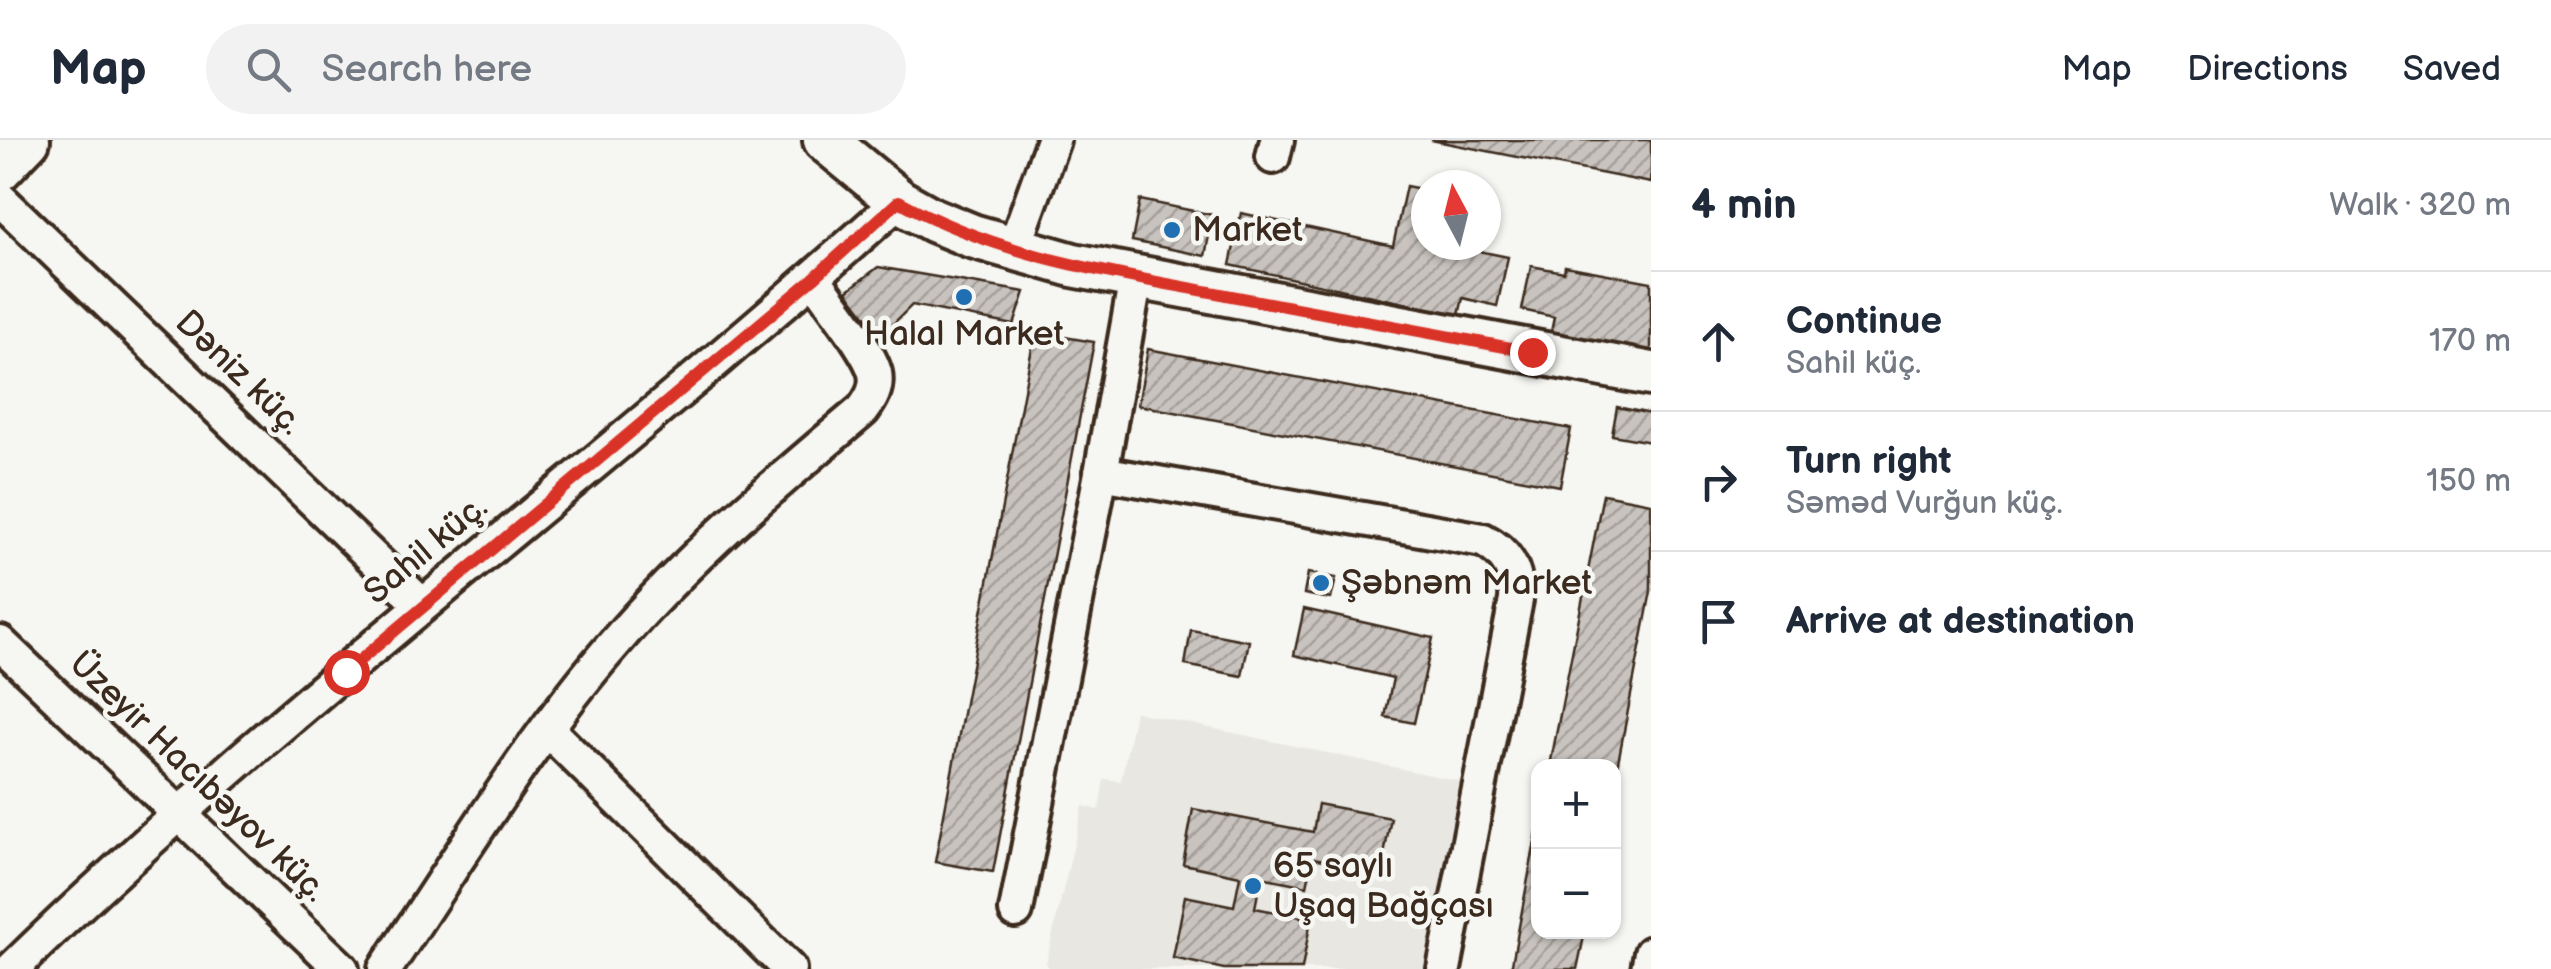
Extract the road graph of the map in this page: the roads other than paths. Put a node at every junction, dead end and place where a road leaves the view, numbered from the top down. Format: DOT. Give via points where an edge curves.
graph roads {
  1 [pos="28,140"];
  2 [pos="825,140"];
  3 [pos="1053,140"];
  4 [pos="0,169"];
  5 [pos="0,198"];
  6 [pos="899,201"];
  7 [pos="1014,248"];
  8 [pos="814,278"];
  9 [pos="1136,278"];
  10 [pos="1651,374"];
  11 [pos="1101,473"];
  12 [pos="422,605"];
  13 [pos="0,644"];
  14 [pos="548,730"];
  15 [pos="178,816"];
  16 [pos="1016,911"];
  17 [pos="1651,953"];
  18 [pos="12,969"];
  19 [pos="342,969"];
  20 [pos="386,969"];
  21 [pos="789,969"];
  22 [pos="1444,969"];
  23 [pos="1648,969"];
  1 -- 4 [label="main road"];
  2 -- 6 [label="main road"];
  3 -- 7 [label="street"];
  5 -- 12 [label="street, Dәniz küç."];
  6 -- 7 [label="main road"];
  6 -- 8 [label="street, Sahil küç."];
  7 -- 9 [label="main road"];
  8 -- 12 [label="street, Sahil küç."];
  8 -- 14 [label="street" via="870,361 876,376 872,397 699,551 612,646"];
  9 -- 10 [label="main road"];
  9 -- 11 [label="street"];
  11 -- 16 [label="street"];
  11 -- 22 [label="street" via="1483,540 1512,566 1516,600"];
  12 -- 15 [label="street, Sahil küç."];
  13 -- 15 [label="street, Üzeyir Hacıbəyov küç."];
  14 -- 20 [label="street"];
  14 -- 21 [label="street"];
  15 -- 18 [label="street, Sahil küç."];
  15 -- 19 [label="street, Üzeyir Hacıbəyov küç."];
  17 -- 23 [label="street"];
}
